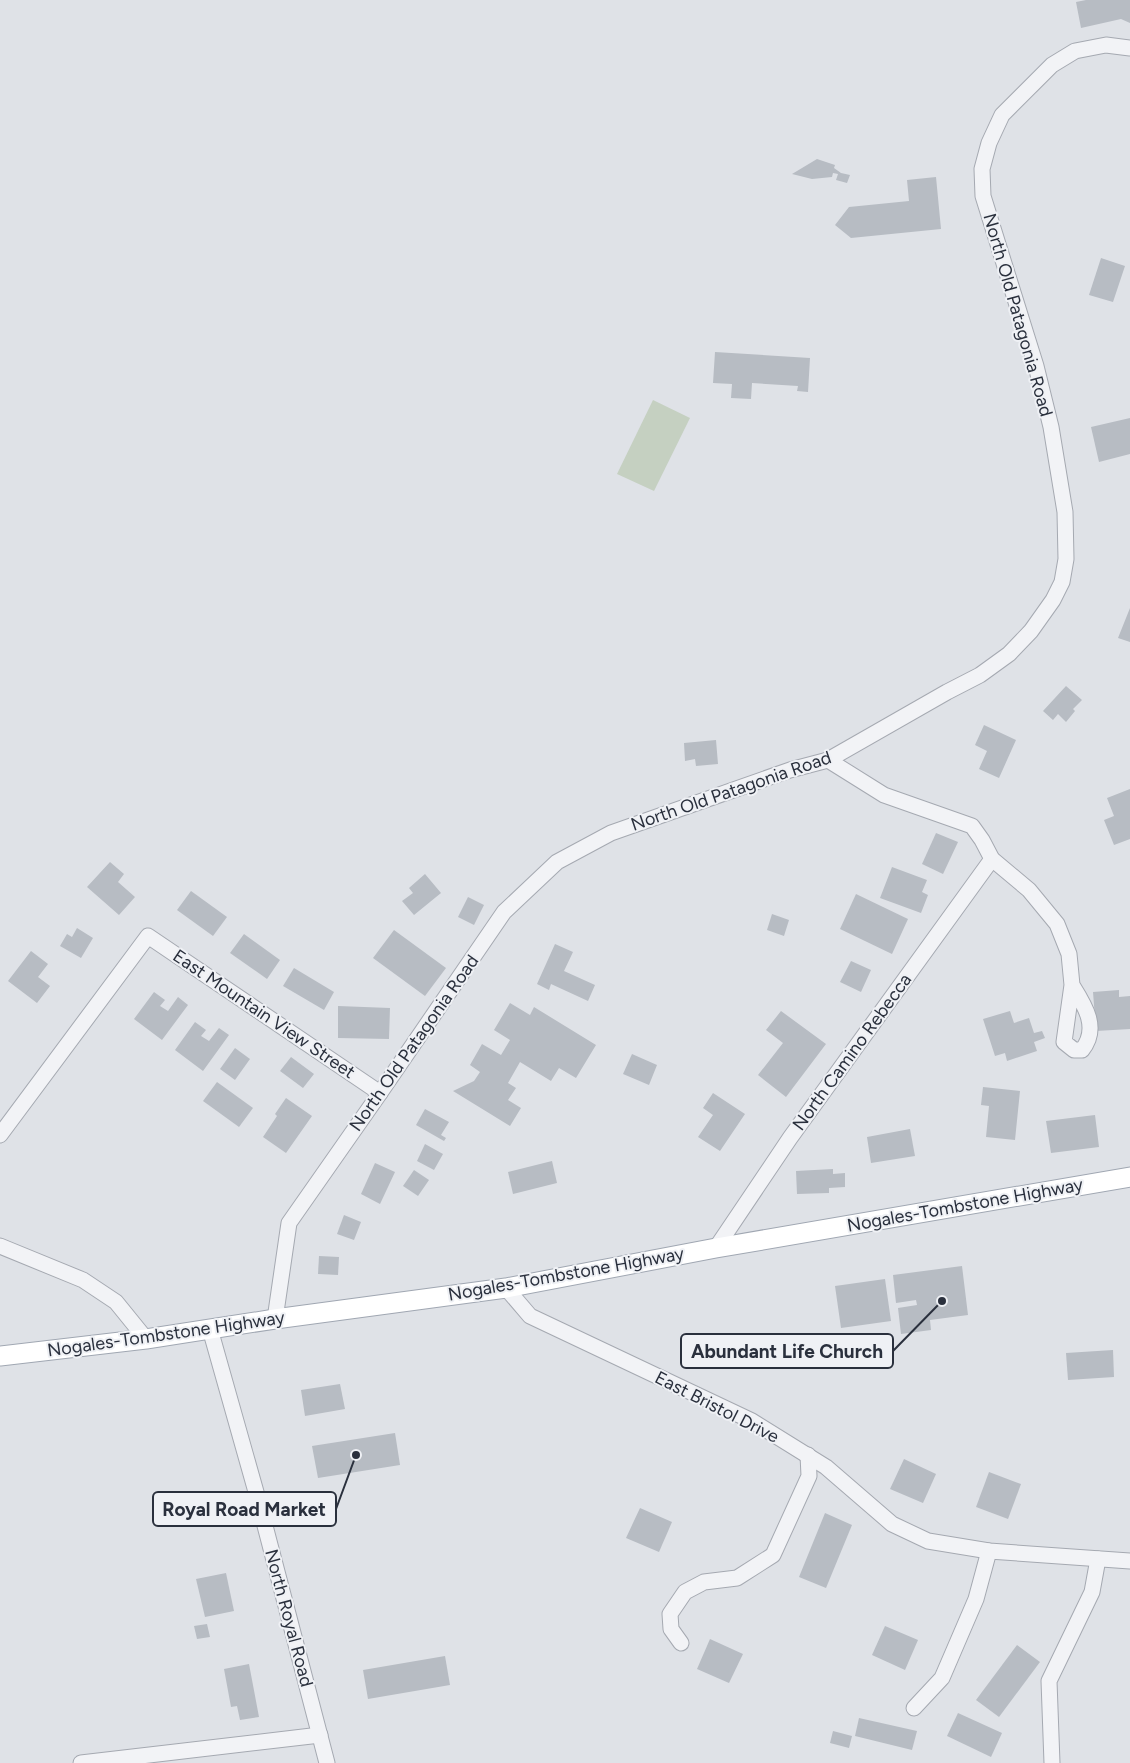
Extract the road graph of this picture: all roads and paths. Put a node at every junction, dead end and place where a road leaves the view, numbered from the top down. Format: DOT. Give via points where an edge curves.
graph roads {
  1 [pos="1130,48"];
  2 [pos="828,760"];
  3 [pos="992,859"];
  4 [pos="1072,985"];
  5 [pos="380,1093"];
  6 [pos="0,1134"];
  7 [pos="1130,1177"];
  8 [pos="0,1246"];
  9 [pos="716,1248"];
  10 [pos="506,1288"];
  11 [pos="275,1319"];
  12 [pos="210,1329"];
  13 [pos="146,1339"];
  14 [pos="0,1356"];
  15 [pos="808,1455"];
  16 [pos="989,1551"];
  17 [pos="1098,1559"];
  18 [pos="1130,1561"];
  19 [pos="681,1643"];
  20 [pos="914,1708"];
  21 [pos="320,1734"];
  22 [pos="81,1763"];
  23 [pos="327,1763"];
  24 [pos="1052,1763"];
  1 -- 2 [label="street, North Old Patagonia Road" via="1106,45 1075,51 1052,64 1002,115 982,169 983,196 1036,366 1051,427 1065,512 1066,559 1062,582 1031,631 1009,654 980,675"];
  2 -- 3 [label="street" via="884,795 972,826"];
  2 -- 5 [label="street, North Old Patagonia Road" via="790,770 611,833 558,862 504,912"];
  3 -- 4 [label="street" via="1029,890 1057,924 1069,954"];
  3 -- 9 [label="street, North Camino Rebecca" via="790,1138"];
  5 -- 6 [label="street, East Mountain View Street" via="148,936"];
  5 -- 11 [label="street, North Old Patagonia Road" via="289,1223"];
  7 -- 9 [label="main road, Nogales-Tombstone Highway"];
  8 -- 13 [label="street" via="83,1280 116,1302"];
  9 -- 10 [label="main road, Nogales-Tombstone Highway"];
  10 -- 11 [label="main road, Nogales-Tombstone Highway"];
  10 -- 15 [label="street, East Bristol Drive" via="530,1316 752,1421"];
  11 -- 12 [label="main road, Nogales-Tombstone Highway"];
  12 -- 13 [label="main road, Nogales-Tombstone Highway"];
  12 -- 21 [label="street, North Royal Road"];
  13 -- 14 [label="main road, Nogales-Tombstone Highway"];
  15 -- 16 [label="street, East Bristol Drive" via="892,1524 928,1541"];
  15 -- 19 [label="street" via="809,1476 773,1555 737,1578 704,1582 685,1592 670,1614 671,1629"];
  16 -- 17 [label="street, East Bristol Drive"];
  16 -- 20 [label="street" via="976,1599 942,1678"];
  17 -- 18 [label="street, East Bristol Drive"];
  17 -- 24 [label="street" via="1092,1592 1049,1681"];
  21 -- 22 [label="street"];
  21 -- 23 [label="street, North Royal Road"];
}
